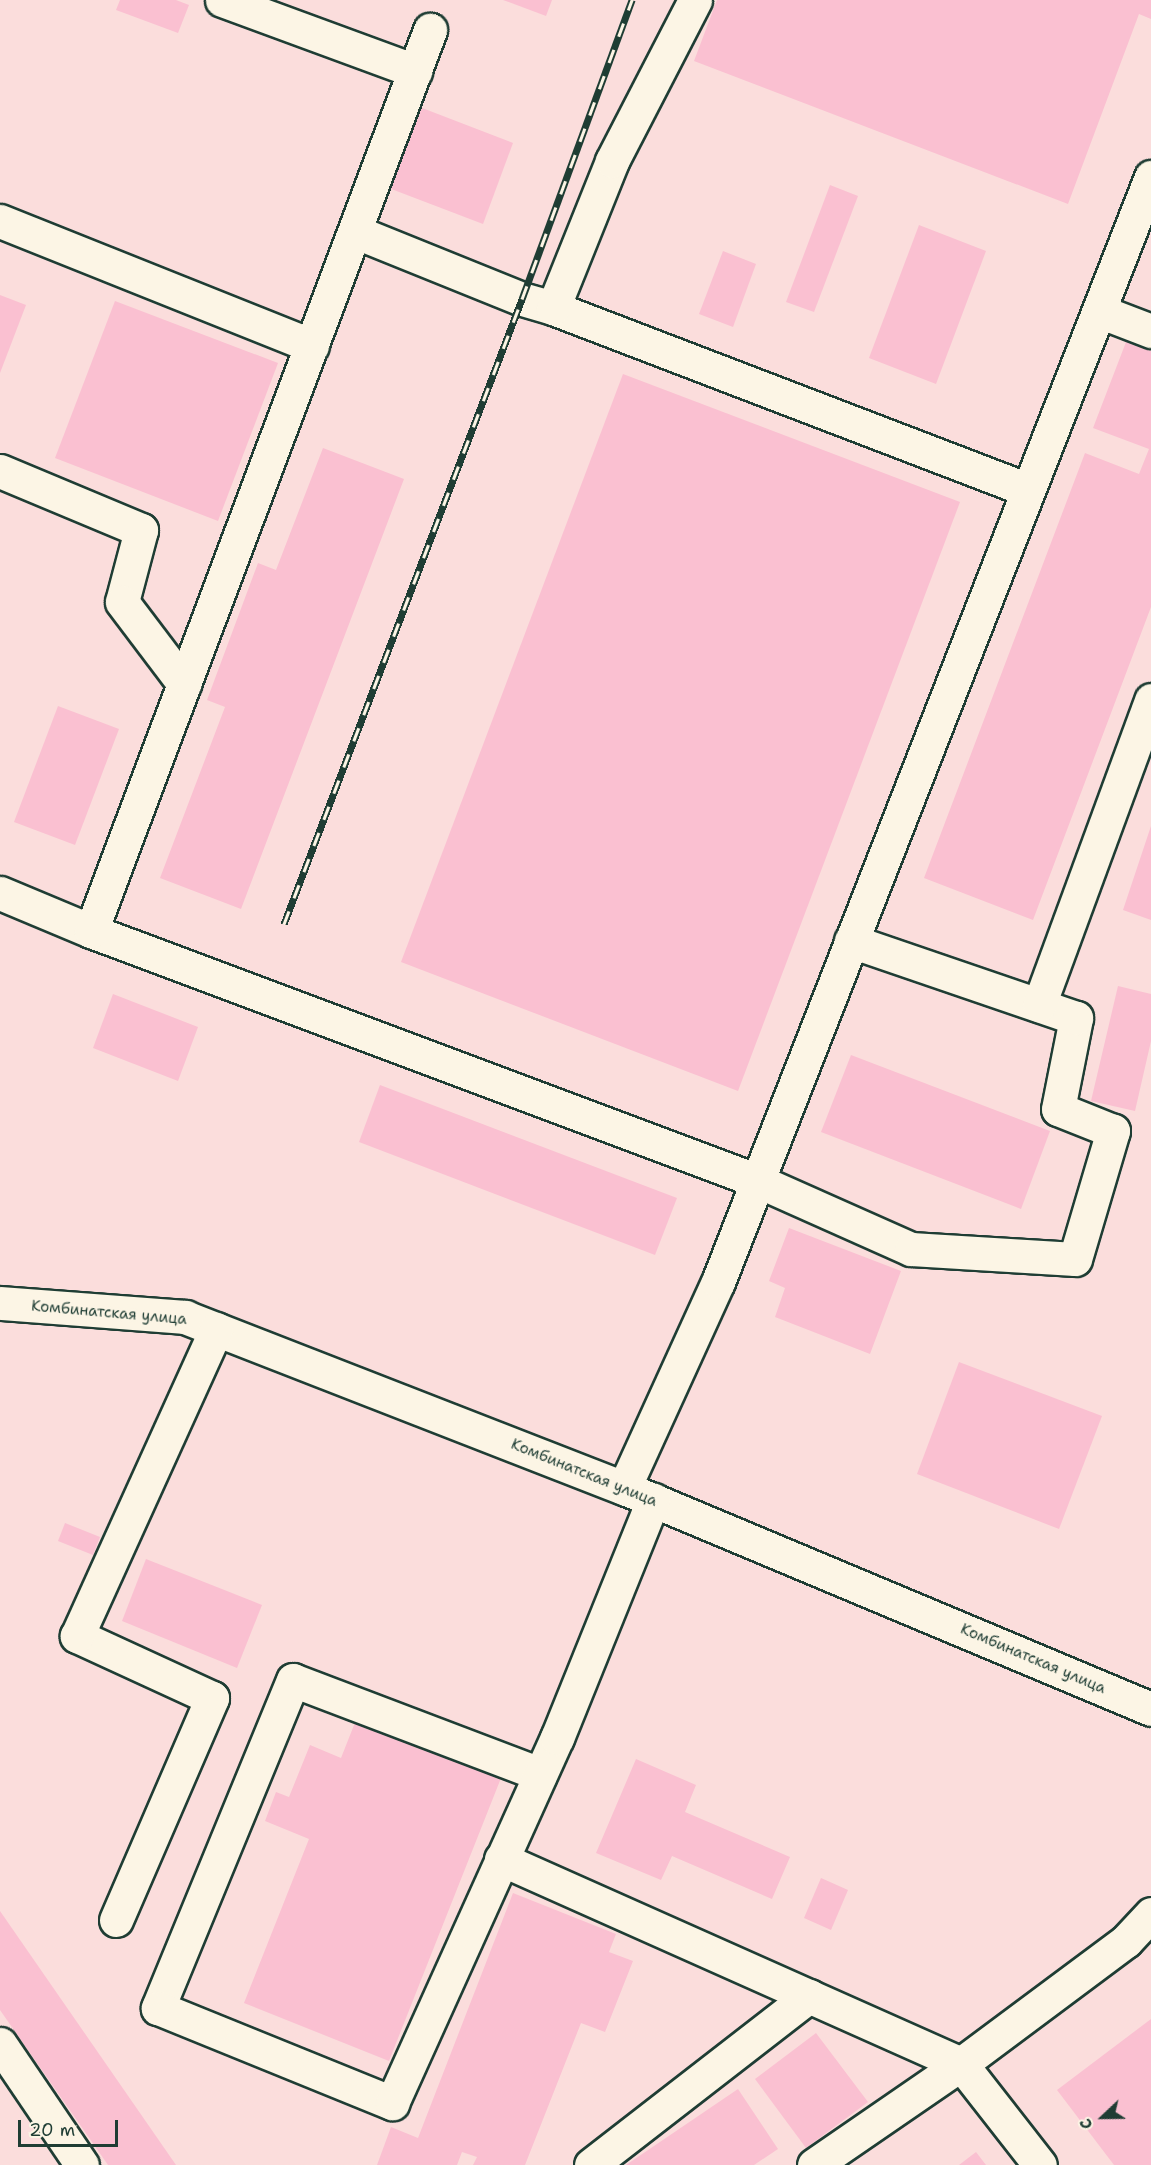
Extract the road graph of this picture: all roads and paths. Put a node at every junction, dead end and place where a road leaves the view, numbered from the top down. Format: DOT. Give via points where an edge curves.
graph roads {
  1 [pos="222,0"];
  2 [pos="695,0"];
  3 [pos="430,30"];
  4 [pos="415,71"];
  5 [pos="1151,177"];
  6 [pos="0,221"];
  7 [pos="356,232"];
  8 [pos="553,308"];
  9 [pos="1099,311"];
  10 [pos="1151,331"];
  11 [pos="312,346"];
  12 [pos="0,471"];
  13 [pos="1028,490"];
  14 [pos="184,684"];
  15 [pos="1151,700"];
  16 [pos="0,892"];
  17 [pos="91,931"];
  18 [pos="851,941"];
  19 [pos="1039,1005"];
  20 [pos="758,1181"];
  21 [pos="0,1303"];
  22 [pos="216,1329"];
  23 [pos="624,1488"];
  24 [pos="653,1500"];
  25 [pos="1151,1709"];
  26 [pos="540,1774"];
  27 [pos="501,1859"];
  28 [pos="1151,1914"];
  29 [pos="116,1920"];
  30 [pos="809,1996"];
  31 [pos="3,2055"];
  32 [pos="961,2064"];
  33 [pos="82,2165"];
  34 [pos="591,2165"];
  35 [pos="814,2165"];
  36 [pos="1040,2165"];
  1 -- 4 [label="street"];
  2 -- 8 [label="street" via="612,161"];
  3 -- 4 [label="street"];
  4 -- 7 [label="street"];
  5 -- 9 [label="street"];
  6 -- 11 [label="street"];
  7 -- 8 [label="street"];
  7 -- 11 [label="street"];
  8 -- 13 [label="street"];
  9 -- 10 [label="street"];
  9 -- 13 [label="street"];
  11 -- 14 [label="street"];
  12 -- 14 [label="street" via="141,530 122,602"];
  13 -- 18 [label="street"];
  14 -- 17 [label="street"];
  15 -- 19 [label="street"];
  16 -- 17 [label="street"];
  17 -- 20 [label="street"];
  18 -- 19 [label="street"];
  18 -- 20 [label="street"];
  19 -- 20 [label="street" via="1076,1018 1058,1108 1113,1131 1075,1259 911,1249"];
  20 -- 23 [label="street" via="718,1282"];
  21 -- 22 [label="street, Комбинатская улица" via="185,1317"];
  22 -- 23 [label="street, Комбинатская улица"];
  22 -- 29 [label="street" via="77,1636 212,1698"];
  23 -- 24 [label="street, Комбинатская улица"];
  24 -- 25 [label="street, Комбинатская улица"];
  24 -- 26 [label="street"];
  26 -- 27 [label="street"];
  26 -- 27 [label="street" via="293,1680 158,2008 392,2103"];
  27 -- 30 [label="street"];
  28 -- 32 [label="street" via="1126,1941"];
  30 -- 32 [label="street"];
  30 -- 34 [label="street"];
  31 -- 33 [label="street"];
  32 -- 35 [label="street"];
  32 -- 36 [label="street"];
}
